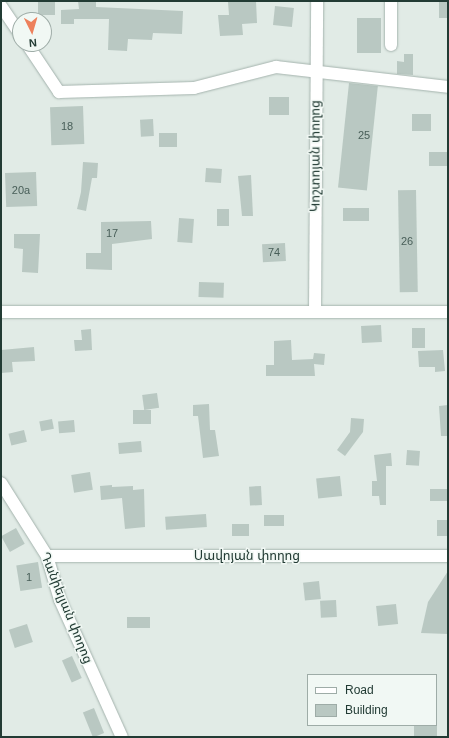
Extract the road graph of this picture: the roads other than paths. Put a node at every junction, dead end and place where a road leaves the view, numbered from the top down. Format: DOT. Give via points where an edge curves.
graph roads {
  1 [pos="317,1"];
  2 [pos="391,1"];
  3 [pos="1,6"];
  4 [pos="12,22"];
  5 [pos="391,45"];
  6 [pos="32,52"];
  7 [pos="317,70"];
  8 [pos="448,87"];
  9 [pos="315,311"];
  10 [pos="1,312"];
  11 [pos="448,312"];
  12 [pos="1,483"];
  13 [pos="47,556"];
  14 [pos="448,556"];
  15 [pos="122,737"];
  1 -- 7 [label="street, Կոշտոյան փողոց"];
  2 -- 5 [label="street"];
  3 -- 4 [label="street"];
  6 -- 7 [label="street" via="59,92 194,88 276,67"];
  7 -- 8 [label="street"];
  7 -- 9 [label="street, Կոշտոյան փողոց"];
  9 -- 10 [label="street"];
  9 -- 11 [label="street"];
  12 -- 13 [label="street, Դանիելյան փողոց"];
  13 -- 14 [label="street, Սավոյան փողոց"];
  13 -- 15 [label="street, Դանիելյան փողոց" via="60,600"];
}
